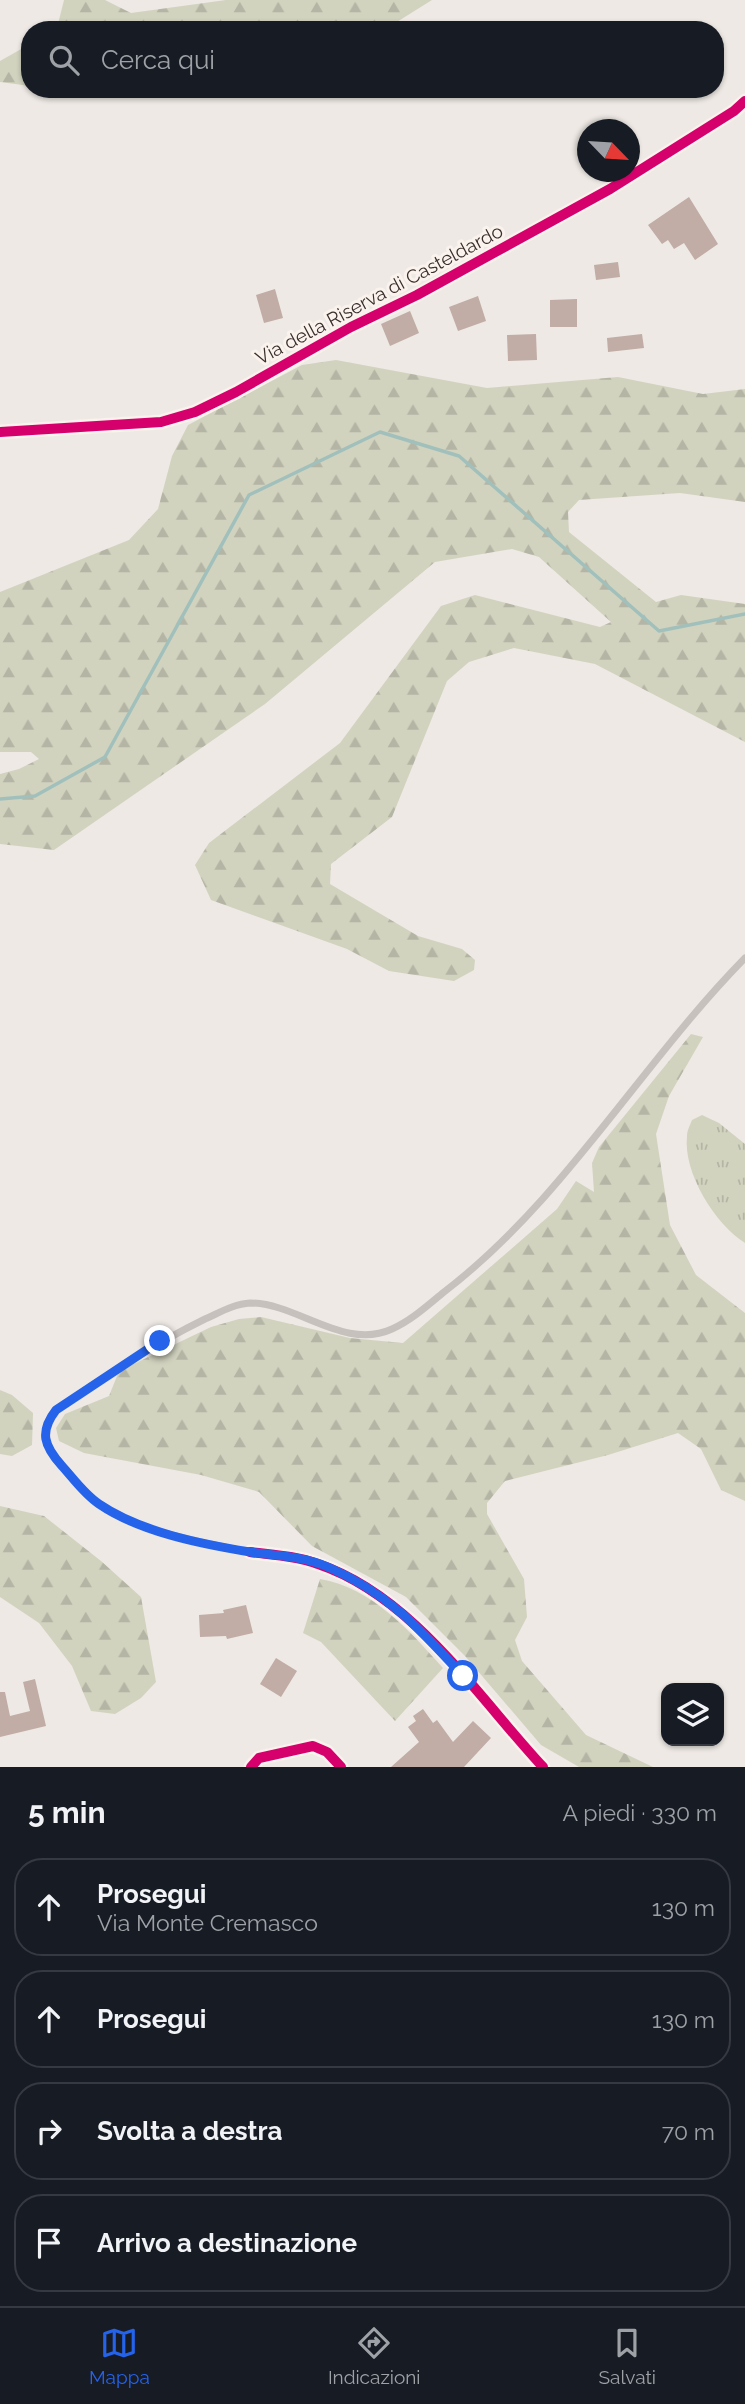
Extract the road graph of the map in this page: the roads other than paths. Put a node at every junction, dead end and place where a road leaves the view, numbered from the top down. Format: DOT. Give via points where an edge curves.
graph roads {
  1 [pos="745,101"];
  2 [pos="0,432"];
  3 [pos="745,958"];
  4 [pos="250,1552"];
  5 [pos="251,1767"];
  6 [pos="341,1767"];
  7 [pos="543,1767"];
  1 -- 2 [label="street, Via della Riserva di Casteldardo" via="610,189 195,412 161,422"];
  3 -- 4 [label="lane" via="508,1236 404,1323 378,1334 359,1335 270,1307 249,1303 227,1309 160,1341 56,1410 47,1422 44,1432 56,1459 99,1504 184,1540"];
  4 -- 7 [label="street" via="320,1564 370,1588 419,1628"];
  5 -- 6 [label="street" via="259,1758 313,1746 327,1752"];
}
